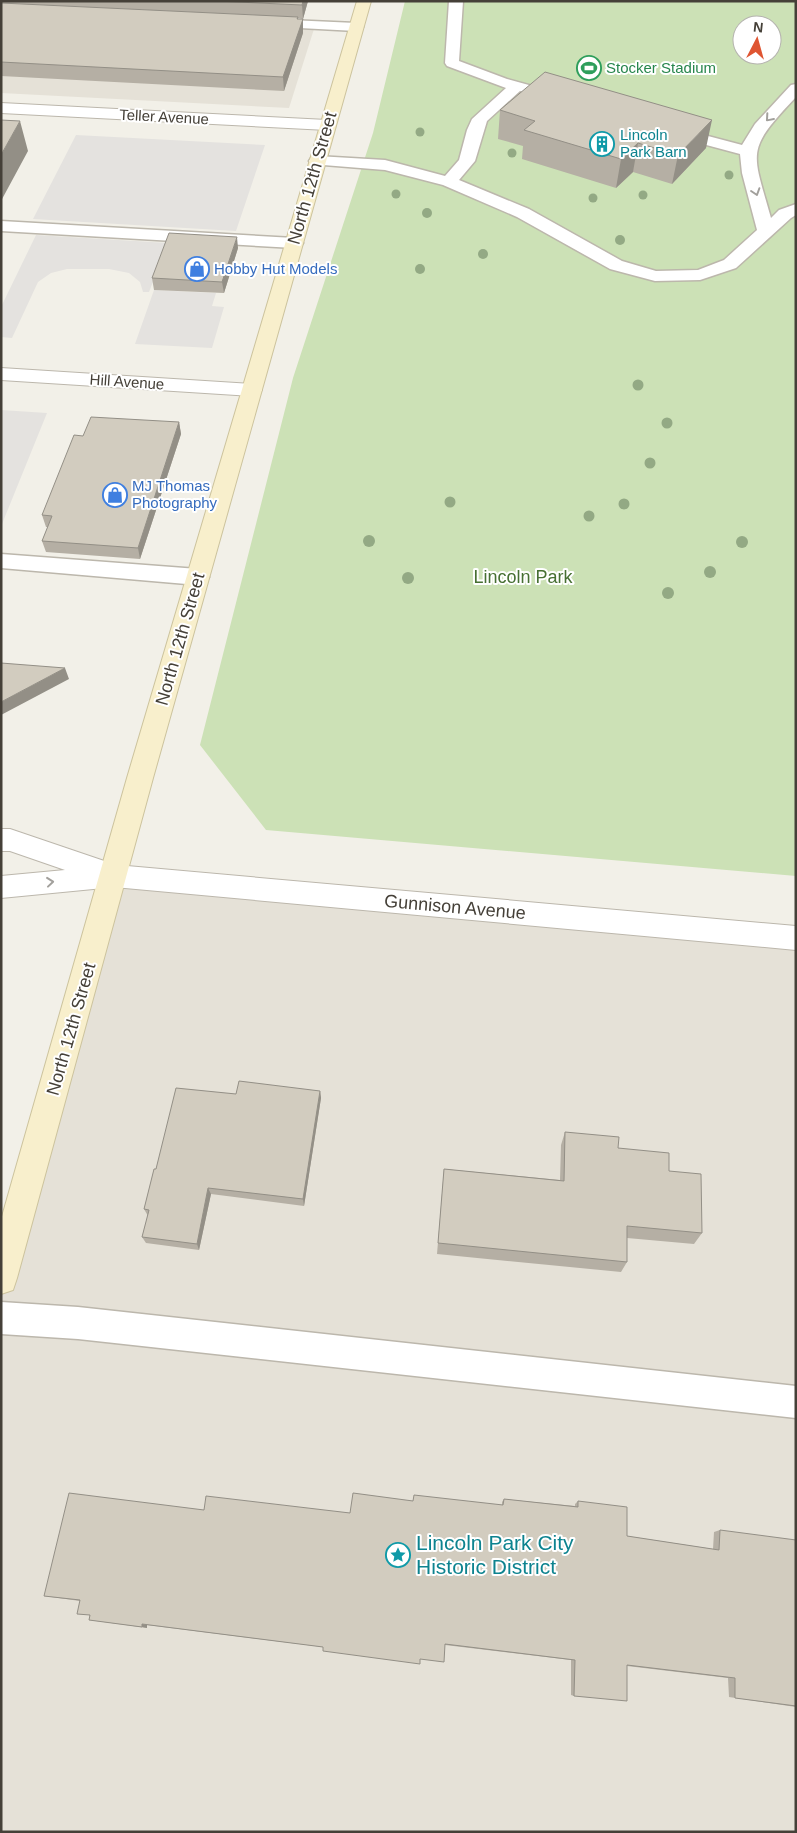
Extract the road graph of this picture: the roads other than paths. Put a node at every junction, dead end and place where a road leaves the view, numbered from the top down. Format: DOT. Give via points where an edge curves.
graph roads {
  1 [pos="364,1"];
  2 [pos="456,1"];
  3 [pos="249,22"];
  4 [pos="356,28"];
  5 [pos="517,86"];
  6 [pos="796,88"];
  7 [pos="573,102"];
  8 [pos="1,108"];
  9 [pos="327,125"];
  10 [pos="657,127"];
  11 [pos="748,151"];
  12 [pos="317,161"];
  13 [pos="449,182"];
  14 [pos="796,209"];
  15 [pos="1,226"];
  16 [pos="766,232"];
  17 [pos="294,243"];
  18 [pos="1,374"];
  19 [pos="252,390"];
  20 [pos="1,561"];
  21 [pos="198,577"];
  22 [pos="1,840"];
  23 [pos="114,876"];
  24 [pos="1,887"];
  25 [pos="796,938"];
  26 [pos="1,1278"];
  27 [pos="1,1318"];
  28 [pos="796,1402"];
  1 -- 4 [label="main road, North 12th Street"];
  2 -- 5 [label="lane" via="452,63"];
  3 -- 4 [label="lane"];
  4 -- 9 [label="main road, North 12th Street"];
  5 -- 7 [label="lane"];
  5 -- 13 [label="lane" via="480,119 468,161"];
  6 -- 11 [label="lane, one-way" via="755,134"];
  8 -- 9 [label="street, Teller Avenue"];
  9 -- 12 [label="main road, North 12th Street"];
  10 -- 11 [label="lane"];
  11 -- 16 [label="lane, one-way"];
  12 -- 13 [label="lane" via="384,165"];
  12 -- 17 [label="main road, North 12th Street"];
  13 -- 16 [label="lane" via="523,213 616,265 655,276 700,275 730,264"];
  14 -- 16 [label="lane" via="785,214"];
  15 -- 17 [label="lane"];
  17 -- 19 [label="main road, North 12th Street"];
  18 -- 19 [label="street, Hill Avenue"];
  19 -- 21 [label="main road, North 12th Street"];
  20 -- 21 [label="lane"];
  21 -- 23 [label="main road, North 12th Street"];
  22 -- 23 [label="street, Gunnison Avenue" via="10,840"];
  24 -- 23 [label="street, Gunnison Avenue, one-way"];
  23 -- 25 [label="street, Gunnison Avenue"];
  23 -- 26 [label="main road, North 12th Street"];
  27 -- 28 [label="lane" via="88,1324"];
}
